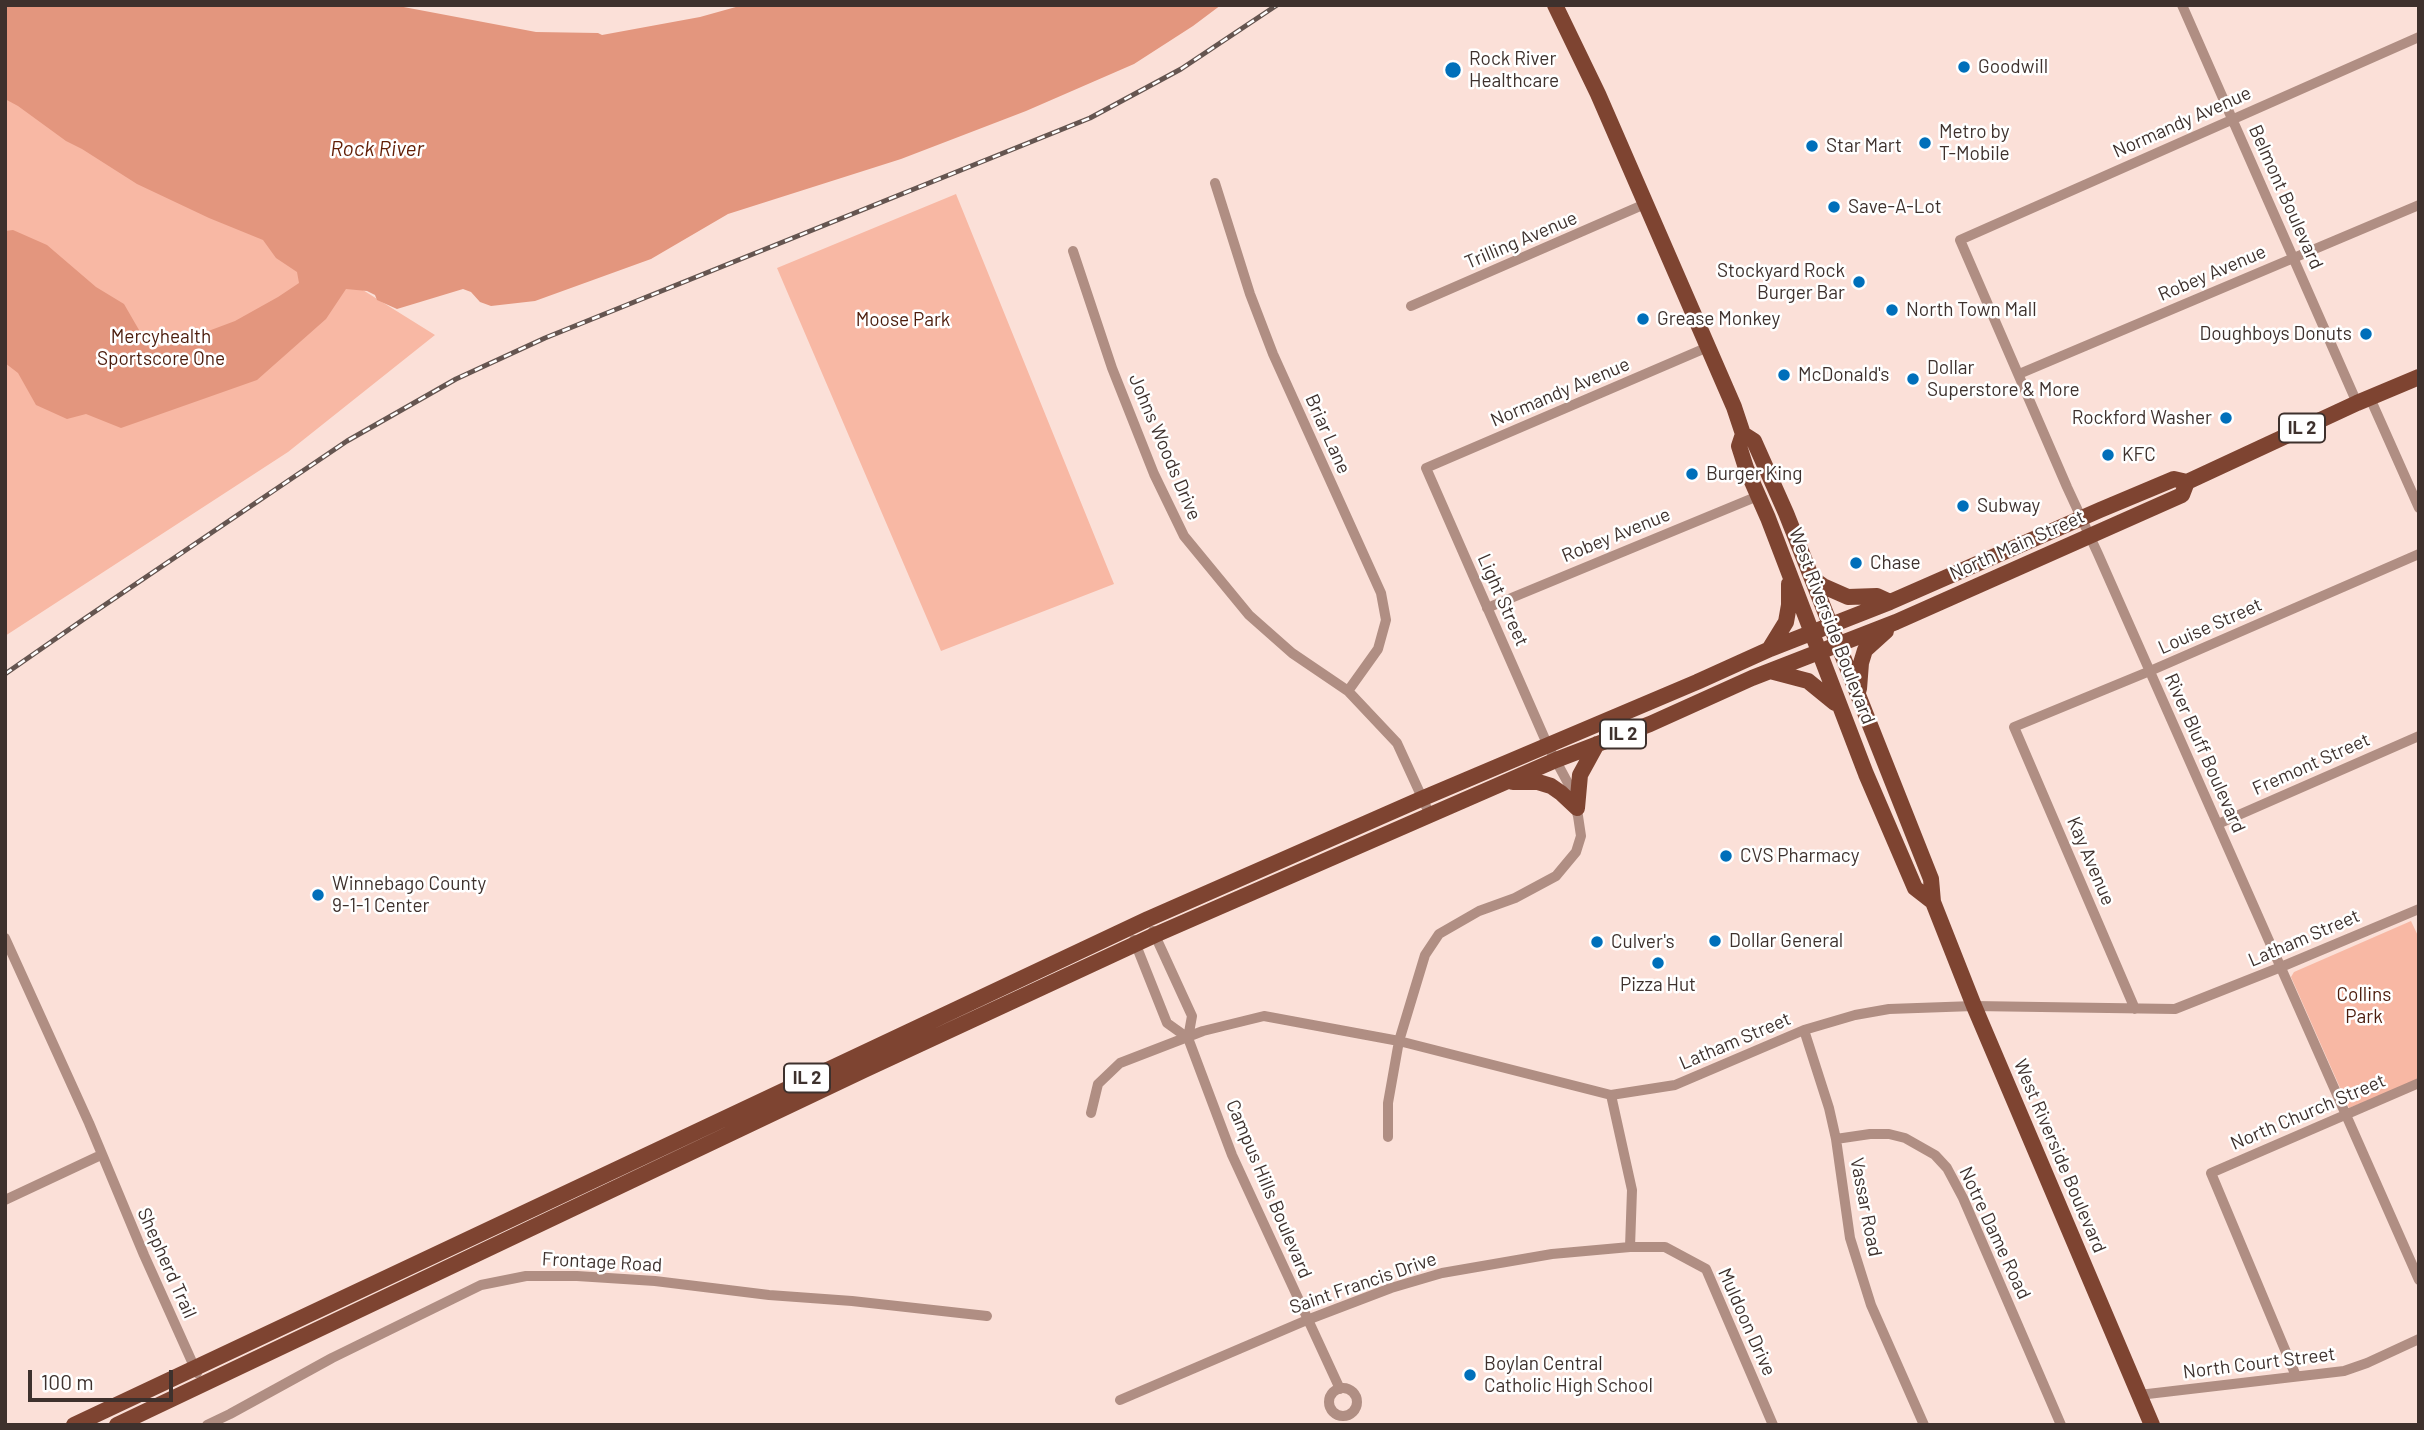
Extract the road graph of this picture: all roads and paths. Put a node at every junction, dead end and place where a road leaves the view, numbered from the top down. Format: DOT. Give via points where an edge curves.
graph roads {
  1 [pos="1555,5"];
  2 [pos="2182,5"];
  3 [pos="2419,37"];
  4 [pos="2233,119"];
  5 [pos="1215,183"];
  6 [pos="1645,204"];
  7 [pos="2419,205"];
  8 [pos="1959,240"];
  9 [pos="1073,251"];
  10 [pos="2294,257"];
  11 [pos="1411,306"];
  12 [pos="1708,347"];
  13 [pos="2019,373"];
  14 [pos="2419,377"];
  15 [pos="2363,401"];
  16 [pos="1743,434"];
  17 [pos="1426,468"];
  18 [pos="2187,482"];
  19 [pos="1758,496"];
  20 [pos="2419,508"];
  21 [pos="2082,518"];
  22 [pos="2090,536"];
  23 [pos="2419,554"];
  24 [pos="1788,571"];
  25 [pos="1812,578"];
  26 [pos="1890,602"];
  27 [pos="1487,608"];
  28 [pos="1896,622"];
  29 [pos="1831,625"];
  30 [pos="1811,633"];
  31 [pos="1839,646"];
  32 [pos="1770,649"];
  33 [pos="1818,654"];
  34 [pos="1770,671"];
  35 [pos="2150,671"];
  36 [pos="1348,691"];
  37 [pos="1859,695"];
  38 [pos="1839,706"];
  39 [pos="2014,727"];
  40 [pos="2419,736"];
  41 [pos="1597,744"];
  42 [pos="1552,753"];
  43 [pos="1504,783"];
  44 [pos="1421,799"];
  45 [pos="1577,808"];
  46 [pos="1430,815"];
  47 [pos="2218,824"];
  48 [pos="1933,902"];
  49 [pos="2419,909"];
  50 [pos="1148,919"];
  51 [pos="1129,928"];
  52 [pos="1155,935"];
  53 [pos="5,938"];
  54 [pos="1136,945"];
  55 [pos="2281,967"];
  56 [pos="1974,1006"];
  57 [pos="2135,1009"];
  58 [pos="1804,1030"];
  59 [pos="1188,1038"];
  60 [pos="1399,1041"];
  61 [pos="2419,1083"];
  62 [pos="1611,1096"];
  63 [pos="1091,1113"];
  64 [pos="2346,1114"];
  65 [pos="1388,1137"];
  66 [pos="1836,1139"];
  67 [pos="101,1155"];
  68 [pos="5,1200"];
  69 [pos="1630,1247"];
  70 [pos="2415,1263"];
  71 [pos="2419,1280"];
  72 [pos="987,1316"];
  73 [pos="1307,1320"];
  74 [pos="2419,1339"];
  75 [pos="194,1367"];
  76 [pos="2296,1376"];
  77 [pos="203,1384"];
  78 [pos="1340,1389"];
  79 [pos="2139,1395"];
  80 [pos="1120,1400"];
  81 [pos="74,1425"];
  82 [pos="117,1425"];
  83 [pos="206,1425"];
  84 [pos="1773,1425"];
  85 [pos="1923,1425"];
  86 [pos="2061,1425"];
  87 [pos="2152,1425"];
  1 -- 6 [label="main road, West Riverside Boulevard"];
  2 -- 4 [label="street, Belmont Boulevard"];
  3 -- 4 [label="street, Normandy Avenue"];
  4 -- 8 [label="street, Normandy Avenue"];
  4 -- 10 [label="street, Belmont Boulevard"];
  5 -- 36 [label="street, Briar Lane" via="1273,354 1381,593 1386,620 1378,649"];
  6 -- 11 [label="street, Trilling Avenue"];
  6 -- 12 [label="main road, West Riverside Boulevard"];
  7 -- 10 [label="street, Robey Avenue"];
  8 -- 13 [label="street, River Bluff Boulevard"];
  9 -- 36 [label="street, Johns Woods Drive" via="1112,368 1184,536 1249,615 1292,653"];
  10 -- 13 [label="street, Robey Avenue"];
  10 -- 15 [label="street, Belmont Boulevard"];
  12 -- 16 [label="main road, West Riverside Boulevard"];
  12 -- 17 [label="street, Normandy Avenue"];
  13 -- 21 [label="street, River Bluff Boulevard"];
  14 -- 15 [label="main road, North Main Street / IL 2"];
  15 -- 18 [label="main road, North Main Street / IL 2"];
  15 -- 20 [label="street, Belmont Boulevard"];
  16 -- 19 [label="main road, West Riverside Boulevard" via="1739,446"];
  16 -- 25 [label="main road, West Riverside Boulevard" via="1754,441"];
  17 -- 27 [label="street, Light Street"];
  18 -- 21 [label="main road, North Main Street / IL 2" via="2174,480"];
  18 -- 22 [label="main road, North Main Street / IL 2" via="2182,495"];
  19 -- 24 [label="main road, West Riverside Boulevard"];
  19 -- 27 [label="street, Robey Avenue"];
  21 -- 22 [label="street, River Bluff Boulevard"];
  21 -- 26 [label="main road, North Main Street / IL 2"];
  22 -- 28 [label="main road, North Main Street / IL 2"];
  22 -- 35 [label="street, River Bluff Boulevard"];
  23 -- 35 [label="street, Louise Street"];
  24 -- 30 [label="main road, West Riverside Boulevard"];
  24 -- 32 [label="main road" via="1786,622"];
  25 -- 26 [label="main road" via="1848,597 1877,596"];
  25 -- 29 [label="main road, West Riverside Boulevard"];
  26 -- 29 [label="main road, North Main Street / IL 2"];
  27 -- 42 [label="street, Light Street"];
  28 -- 31 [label="main road, North Main Street / IL 2"];
  28 -- 37 [label="main road" via="1865,650"];
  29 -- 30 [label="main road, North Main Street / IL 2"];
  29 -- 31 [label="main road, West Riverside Boulevard"];
  30 -- 32 [label="main road, IL 2"];
  30 -- 33 [label="main road, West Riverside Boulevard"];
  31 -- 33 [label="main road, North Main Street / IL 2"];
  31 -- 37 [label="main road, West Riverside Boulevard"];
  32 -- 42 [label="main road, IL 2"];
  33 -- 34 [label="main road, IL 2"];
  33 -- 38 [label="main road, West Riverside Boulevard"];
  34 -- 38 [label="main road" via="1808,681"];
  34 -- 41 [label="main road, IL 2"];
  35 -- 39 [label="street, Louise Street"];
  35 -- 47 [label="street, River Bluff Boulevard"];
  36 -- 44 [label="street, Johns Woods Drive" via="1397,743"];
  37 -- 48 [label="main road, West Riverside Boulevard" via="1931,879"];
  38 -- 48 [label="main road, West Riverside Boulevard" via="1914,888"];
  39 -- 57 [label="street, Kay Avenue"];
  40 -- 47 [label="street, Fremont Street"];
  41 -- 42 [label="main road, IL 2"];
  41 -- 45 [label="main road" via="1580,775"];
  42 -- 43 [label="main road, IL 2"];
  42 -- 44 [label="main road, IL 2"];
  42 -- 45 [label="street, Light Street"];
  43 -- 45 [label="main road" via="1538,782 1561,793"];
  43 -- 46 [label="main road, IL 2"];
  44 -- 46 [label="street, Johns Woods Drive"];
  44 -- 50 [label="main road, IL 2"];
  45 -- 60 [label="street, Light Street" via="1579,844 1556,876 1439,934 1425,956"];
  46 -- 52 [label="main road, IL 2"];
  47 -- 55 [label="street, River Bluff Boulevard"];
  48 -- 56 [label="main road, West Riverside Boulevard"];
  49 -- 55 [label="street, Latham Street"];
  50 -- 51 [label="main road, IL 2"];
  50 -- 52 [label="street, Campus Hills Boulevard"];
  51 -- 54 [label="street, Campus Hills Boulevard"];
  51 -- 75 [label="main road, IL 2"];
  52 -- 54 [label="main road, IL 2"];
  52 -- 59 [label="street, Campus Hills Boulevard" via="1192,1016"];
  53 -- 67 [label="street, Shepherd Trail"];
  54 -- 59 [label="street, Campus Hills Boulevard" via="1167,1023"];
  54 -- 77 [label="main road, IL 2"];
  55 -- 57 [label="street, Latham Street" via="2175,1009"];
  55 -- 64 [label="street, River Bluff Boulevard"];
  56 -- 57 [label="street, Latham Street"];
  56 -- 58 [label="street, Latham Street" via="1889,1009"];
  56 -- 79 [label="main road, West Riverside Boulevard"];
  58 -- 62 [label="street, Latham Street" via="1675,1085"];
  58 -- 66 [label="street, Vassar Road"];
  59 -- 60 [label="street, Latham Street" via="1264,1016"];
  59 -- 63 [label="street, Latham Street" via="1120,1063 1098,1084"];
  59 -- 73 [label="street, Campus Hills Boulevard" via="1232,1155"];
  60 -- 62 [label="street, Latham Street"];
  60 -- 65 [label="street, Light Street" via="1388,1103"];
  61 -- 64 [label="street, North Church Street"];
  62 -- 69 [label="street" via="1632,1190"];
  64 -- 70 [label="street, River Bluff Boulevard"];
  64 -- 76 [label="street, North Church Street" via="2211,1173"];
  66 -- 85 [label="street, Vassar Road" via="1850,1238 1871,1305"];
  66 -- 86 [label="street, Notre Dame Road" via="1870,1134 1905,1138 1935,1155 1947,1168"];
  67 -- 68 [label="street"];
  67 -- 75 [label="street, Shepherd Trail"];
  69 -- 73 [label="street, Saint Francis Drive" via="1552,1254 1442,1273"];
  69 -- 84 [label="street, Muldoon Drive" via="1665,1247 1706,1269"];
  70 -- 71 [label="street, River Bluff Boulevard"];
  72 -- 83 [label="street, Frontage Road" via="655,1281 527,1276 481,1285"];
  73 -- 78 [label="street, Campus Hills Boulevard"];
  73 -- 80 [label="street, Saint Francis Drive"];
  74 -- 76 [label="street, North Court Street" via="2344,1371"];
  75 -- 77 [label="street, Shepherd Trail"];
  75 -- 81 [label="main road, IL 2"];
  76 -- 79 [label="street, North Court Street"];
  77 -- 82 [label="main road, IL 2"];
  79 -- 87 [label="main road, West Riverside Boulevard"];
}
